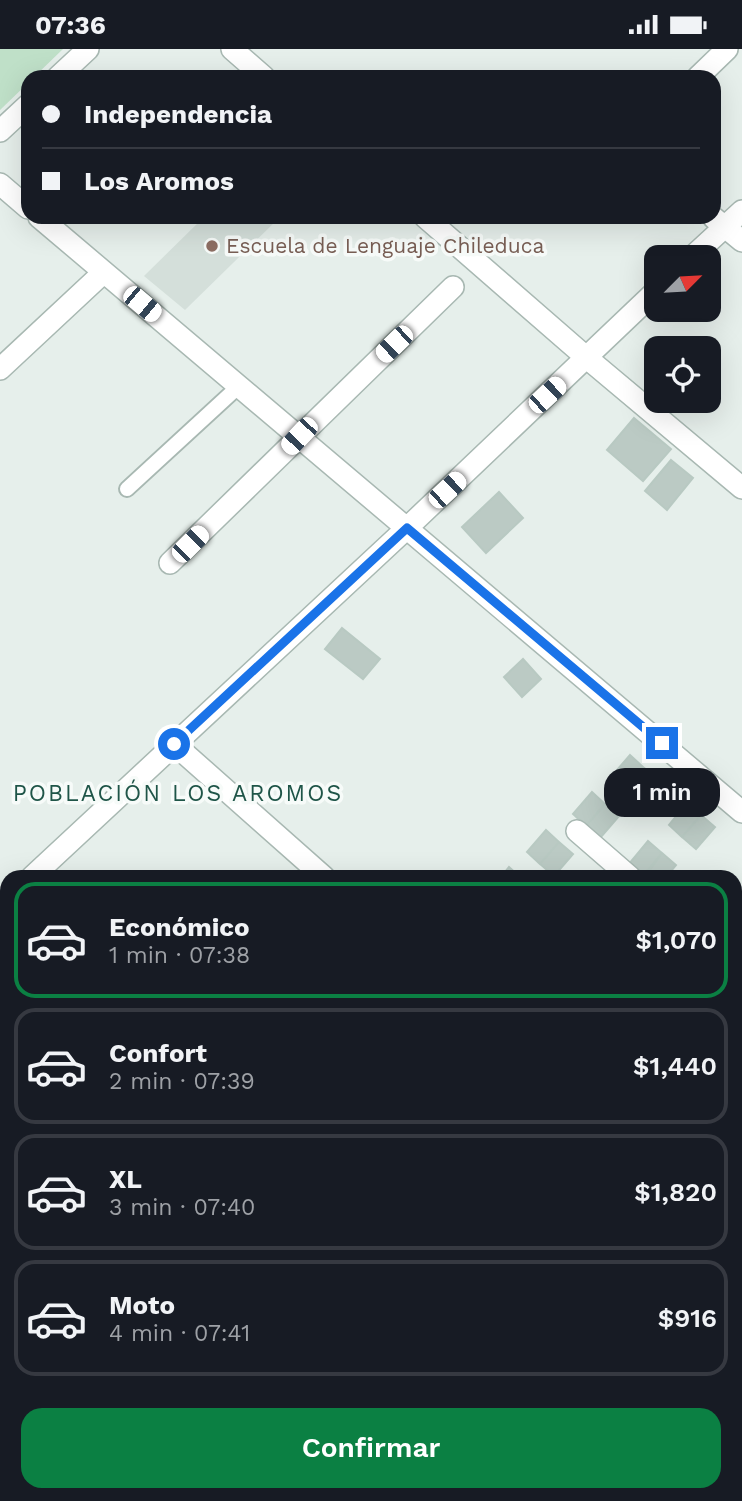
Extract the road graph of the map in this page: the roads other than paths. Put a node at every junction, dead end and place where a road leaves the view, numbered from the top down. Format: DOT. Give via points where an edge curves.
graph roads {
  1 [pos="88,49"];
  2 [pos="232,49"];
  3 [pos="727,49"];
  4 [pos="66,70"];
  5 [pos="256,70"];
  6 [pos="705,70"];
  7 [pos="21,112"];
  8 [pos="0,131"];
  9 [pos="0,184"];
  10 [pos="21,202"];
  11 [pos="742,211"];
  12 [pos="721,221"];
  13 [pos="47,224"];
  14 [pos="433,224"];
  15 [pos="717,224"];
  16 [pos="721,224"];
  17 [pos="742,241"];
  18 [pos="701,245"];
  19 [pos="104,272"];
  20 [pos="453,287"];
  21 [pos="644,303"];
  22 [pos="587,358"];
  23 [pos="0,369"];
  24 [pos="239,386"];
  25 [pos="299,436"];
  26 [pos="742,488"];
  27 [pos="127,489"];
  28 [pos="407,528"];
  29 [pos="170,563"];
  30 [pos="174,744"];
  31 [pos="742,812"];
  32 [pos="577,831"];
  33 [pos="39,870"];
  34 [pos="316,870"];
  35 [pos="622,870"];
  1 -- 4 [label="street"];
  2 -- 5 [label="street"];
  3 -- 6 [label="street"];
  7 -- 8 [label="street"];
  9 -- 10 [label="street"];
  11 -- 12 [label="street"];
  13 -- 19 [label="street"];
  14 -- 22 [label="street"];
  15 -- 18 [label="street"];
  16 -- 17 [label="street"];
  19 -- 23 [label="street"];
  19 -- 24 [label="street"];
  20 -- 25 [label="street"];
  21 -- 22 [label="street"];
  22 -- 26 [label="street"];
  22 -- 28 [label="street"];
  24 -- 25 [label="street"];
  24 -- 27 [label="lane"];
  25 -- 28 [label="street"];
  25 -- 29 [label="street"];
  28 -- 30 [label="street"];
  28 -- 31 [label="street"];
  30 -- 33 [label="street"];
  30 -- 34 [label="street"];
  32 -- 35 [label="street"];
}
